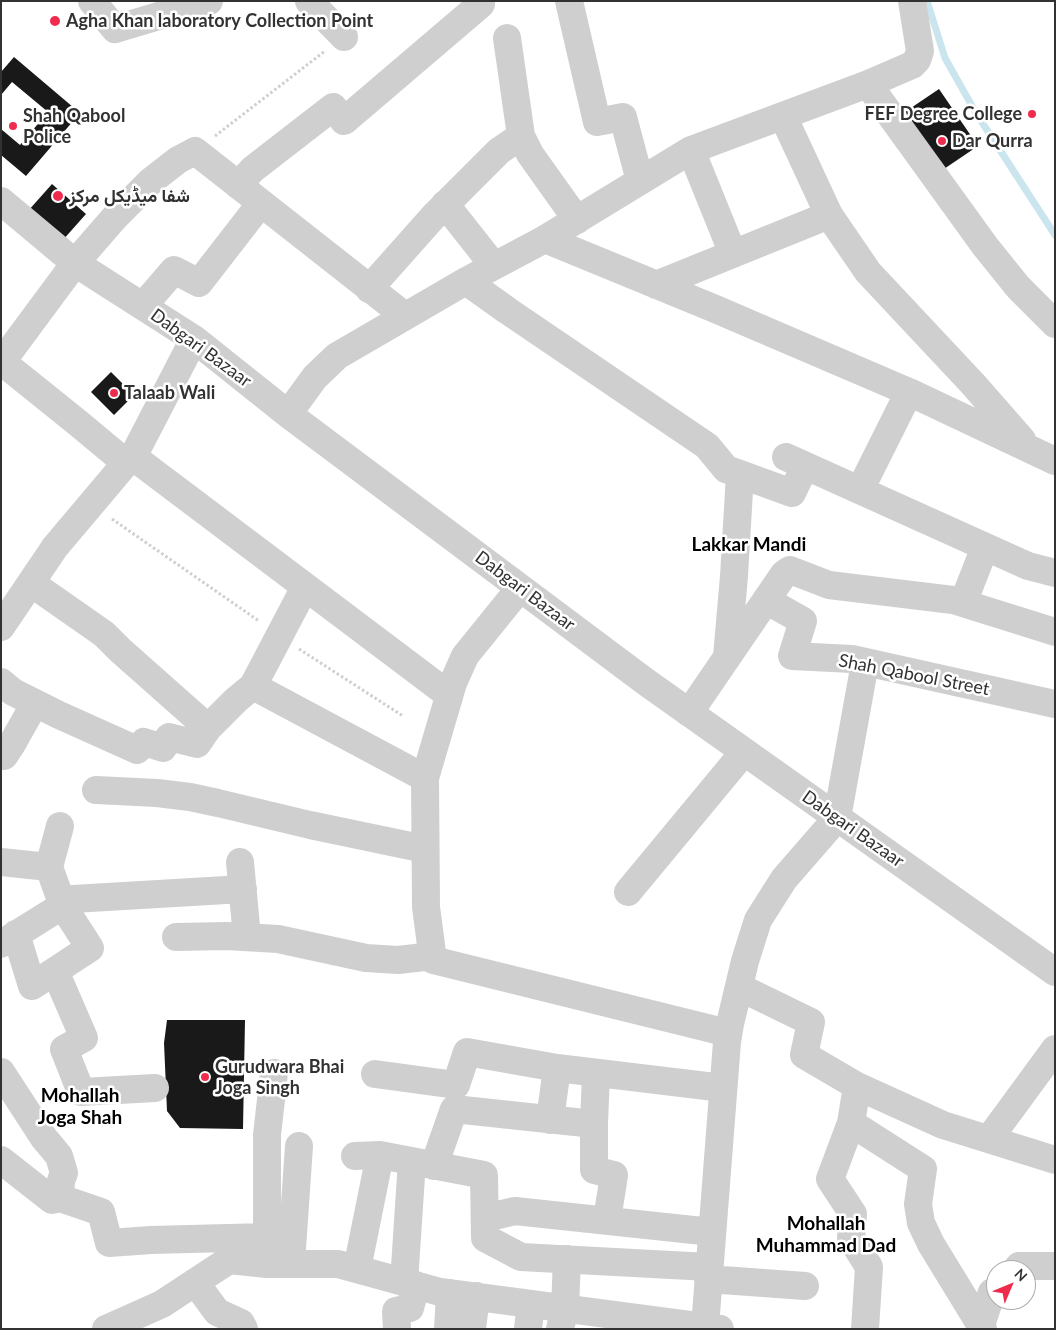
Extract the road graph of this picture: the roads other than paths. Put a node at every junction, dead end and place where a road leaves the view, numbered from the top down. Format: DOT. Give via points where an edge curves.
graph roads {
  1 [pos="92,1"];
  2 [pos="209,1"];
  3 [pos="309,1"];
  4 [pos="569,1"];
  5 [pos="912,1"];
  6 [pos="480,4"];
  7 [pos="344,37"];
  8 [pos="507,38"];
  9 [pos="868,84"];
  10 [pos="783,116"];
  11 [pos="521,136"];
  12 [pos="691,150"];
  13 [pos="640,181"];
  14 [pos="238,185"];
  15 [pos="1,202"];
  16 [pos="261,203"];
  17 [pos="445,204"];
  18 [pos="829,215"];
  19 [pos="577,220"];
  20 [pos="545,239"];
  21 [pos="732,254"];
  22 [pos="75,263"];
  23 [pos="494,266"];
  24 [pos="466,281"];
  25 [pos="656,285"];
  26 [pos="369,289"];
  27 [pos="143,306"];
  28 [pos="406,316"];
  29 [pos="1055,324"];
  30 [pos="194,339"];
  31 [pos="2,363"];
  32 [pos="909,392"];
  33 [pos="288,414"];
  34 [pos="1030,449"];
  35 [pos="129,460"];
  36 [pos="1055,461"];
  37 [pos="740,474"];
  38 [pos="860,490"];
  39 [pos="985,547"];
  40 [pos="1055,574"];
  41 [pos="31,583"];
  42 [pos="305,587"];
  43 [pos="520,588"];
  44 [pos="766,600"];
  45 [pos="963,603"];
  46 [pos="1,627"];
  47 [pos="1055,632"];
  48 [pos="726,658"];
  49 [pos="865,663"];
  50 [pos="1,682"];
  51 [pos="253,686"];
  52 [pos="450,695"];
  53 [pos="35,703"];
  54 [pos="1055,704"];
  55 [pos="689,713"];
  56 [pos="208,728"];
  57 [pos="744,752"];
  58 [pos="1,755"];
  59 [pos="425,778"];
  60 [pos="96,790"];
  61 [pos="837,818"];
  62 [pos="60,826"];
  63 [pos="425,844"];
  64 [pos="1,862"];
  65 [pos="240,862"];
  66 [pos="49,867"];
  67 [pos="243,889"];
  68 [pos="628,892"];
  69 [pos="63,906"];
  70 [pos="176,937"];
  71 [pos="248,937"];
  72 [pos="9,939"];
  73 [pos="433,956"];
  74 [pos="55,971"];
  75 [pos="1055,972"];
  76 [pos="739,987"];
  77 [pos="728,1033"];
  78 [pos="1055,1049"];
  79 [pos="557,1068"];
  80 [pos="1,1072"];
  81 [pos="596,1073"];
  82 [pos="274,1074"];
  83 [pos="375,1074"];
  84 [pos="858,1086"];
  85 [pos="155,1088"];
  86 [pos="723,1088"];
  87 [pos="550,1120"];
  88 [pos="851,1123"];
  89 [pos="594,1124"];
  90 [pos="989,1139"];
  91 [pos="299,1146"];
  92 [pos="1,1160"];
  93 [pos="1055,1160"];
  94 [pos="424,1163"];
  95 [pos="60,1198"];
  96 [pos="485,1218"];
  97 [pos="607,1220"];
  98 [pos="712,1232"];
  99 [pos="267,1237"];
  100 [pos="567,1260"];
  101 [pos="279,1264"];
  102 [pos="1036,1266"];
  103 [pos="1055,1266"];
  104 [pos="357,1269"];
  105 [pos="709,1273"];
  106 [pos="195,1282"];
  107 [pos="410,1284"];
  108 [pos="804,1286"];
  109 [pos="463,1295"];
  110 [pos="987,1310"];
  111 [pos="530,1316"];
  112 [pos="563,1319"];
  113 [pos="594,1321"];
  114 [pos="982,1327"];
  115 [pos="714,1328"];
  116 [pos="106,1329"];
  117 [pos="244,1329"];
  118 [pos="397,1329"];
  119 [pos="448,1329"];
  120 [pos="472,1329"];
  121 [pos="865,1329"];
  1 -- 2 [label="street" via="115,29"];
  3 -- 7 [label="street"];
  4 -- 13 [label="street" via="597,122 623,117"];
  5 -- 9 [label="street" via="920,51 917,60"];
  6 -- 14 [label="street" via="344,121 332,107 253,169"];
  8 -- 11 [label="street"];
  9 -- 10 [label="street"];
  9 -- 29 [label="street" via="986,246 1018,287"];
  10 -- 12 [label="street"];
  10 -- 18 [label="street"];
  11 -- 17 [label="street" via="499,151"];
  11 -- 19 [label="street"];
  12 -- 13 [label="street"];
  12 -- 21 [label="street"];
  13 -- 19 [label="street"];
  14 -- 16 [label="street"];
  14 -- 22 [label="street" via="194,151 151,181"];
  15 -- 22 [label="street, Dabgari Bazaar"];
  16 -- 26 [label="street"];
  16 -- 27 [label="street" via="199,283 174,270"];
  17 -- 23 [label="street"];
  17 -- 26 [label="street"];
  18 -- 21 [label="street"];
  18 -- 34 [label="street" via="868,272"];
  19 -- 20 [label="street"];
  20 -- 23 [label="street"];
  20 -- 25 [label="street"];
  21 -- 25 [label="street"];
  22 -- 27 [label="street, Dabgari Bazaar"];
  22 -- 31 [label="street"];
  23 -- 24 [label="street"];
  24 -- 28 [label="street"];
  24 -- 37 [label="street" via="707,446 726,469"];
  25 -- 32 [label="street"];
  26 -- 28 [label="street"];
  27 -- 30 [label="street, Dabgari Bazaar"];
  28 -- 33 [label="street" via="337,356 315,377"];
  30 -- 33 [label="street, Dabgari Bazaar"];
  30 -- 35 [label="street"];
  31 -- 35 [label="street"];
  32 -- 34 [label="street"];
  32 -- 38 [label="street"];
  33 -- 43 [label="street, Dabgari Bazaar"];
  34 -- 36 [label="street"];
  35 -- 41 [label="street" via="55,547"];
  35 -- 42 [label="street"];
  37 -- 38 [label="street" via="792,493 795,462"];
  37 -- 48 [label="street"];
  38 -- 39 [label="street"];
  39 -- 40 [label="street"];
  39 -- 45 [label="street"];
  41 -- 46 [label="street"];
  41 -- 56 [label="street" via="104,634"];
  42 -- 51 [label="street"];
  42 -- 52 [label="street"];
  43 -- 52 [label="street" via="465,656"];
  43 -- 55 [label="street, Dabgari Bazaar"];
  44 -- 45 [label="street" via="790,570 829,585"];
  44 -- 48 [label="street"];
  44 -- 49 [label="street, Shah Qabool Street" via="803,621 792,656"];
  45 -- 47 [label="street"];
  48 -- 55 [label="street"];
  49 -- 54 [label="street, Shah Qabool Street"];
  49 -- 61 [label="street"];
  50 -- 53 [label="street"];
  51 -- 56 [label="street"];
  51 -- 59 [label="street"];
  52 -- 59 [label="street"];
  53 -- 56 [label="street" via="137,750 144,742 163,748 169,737 197,744"];
  53 -- 58 [label="street" via="12,744 4,756"];
  55 -- 57 [label="street, Dabgari Bazaar"];
  57 -- 61 [label="street, Dabgari Bazaar"];
  57 -- 68 [label="street"];
  59 -- 63 [label="street"];
  60 -- 63 [label="street" via="190,797 310,825"];
  61 -- 75 [label="street, Dabgari Bazaar"];
  61 -- 76 [label="street" via="784,879 758,920"];
  62 -- 66 [label="street"];
  63 -- 73 [label="street" via="426,907"];
  64 -- 66 [label="street"];
  65 -- 67 [label="street"];
  66 -- 69 [label="street"];
  67 -- 69 [label="street" via="73,899"];
  67 -- 71 [label="street"];
  69 -- 72 [label="street"];
  69 -- 74 [label="street" via="90,948"];
  70 -- 71 [label="street"];
  71 -- 73 [label="street" via="278,939 366,958 398,960"];
  72 -- 74 [label="street" via="32,986"];
  73 -- 77 [label="street" via="433,960"];
  74 -- 85 [label="street" via="84,1038 64,1049 81,1092"];
  76 -- 77 [label="street"];
  76 -- 84 [label="street" via="811,1022 804,1055"];
  77 -- 86 [label="street"];
  78 -- 90 [label="street"];
  79 -- 81 [label="street"];
  79 -- 83 [label="street" via="467,1052 456,1085"];
  79 -- 87 [label="street"];
  80 -- 95 [label="street" via="59,1156 64,1173"];
  81 -- 86 [label="street"];
  81 -- 89 [label="street"];
  82 -- 99 [label="street" via="267,1135"];
  84 -- 88 [label="street"];
  84 -- 90 [label="street" via="942,1125"];
  86 -- 98 [label="street"];
  87 -- 89 [label="street"];
  87 -- 94 [label="street" via="454,1109"];
  88 -- 114 [label="street" via="923,1169 918,1204 921,1223"];
  88 -- 121 [label="street" via="830,1179 853,1214 851,1238 869,1267"];
  89 -- 97 [label="street" via="594,1170 614,1175"];
  90 -- 93 [label="street"];
  91 -- 101 [label="street"];
  92 -- 95 [label="street" via="52,1200"];
  94 -- 96 [label="street" via="484,1175"];
  94 -- 104 [label="street" via="367,1156"];
  94 -- 107 [label="street"];
  95 -- 99 [label="street" via="101,1212 109,1243"];
  96 -- 97 [label="street" via="515,1211"];
  96 -- 100 [label="street" via="485,1238 521,1257"];
  97 -- 98 [label="street"];
  98 -- 105 [label="street"];
  99 -- 101 [label="street"];
  100 -- 105 [label="street"];
  100 -- 112 [label="street"];
  101 -- 104 [label="street" via="338,1264"];
  101 -- 106 [label="street" via="229,1260"];
  102 -- 103 [label="street"];
  104 -- 107 [label="street"];
  105 -- 108 [label="street"];
  105 -- 115 [label="street"];
  106 -- 116 [label="street" via="162,1304"];
  106 -- 117 [label="street" via="217,1312 241,1323"];
  107 -- 109 [label="street"];
  107 -- 118 [label="street" via="410,1308 396,1311"];
  109 -- 111 [label="street"];
  109 -- 119 [label="street"];
  109 -- 120 [label="street"];
  110 -- 114 [label="street"];
  111 -- 112 [label="street"];
  112 -- 113 [label="street"];
  113 -- 115 [label="street"];
}
